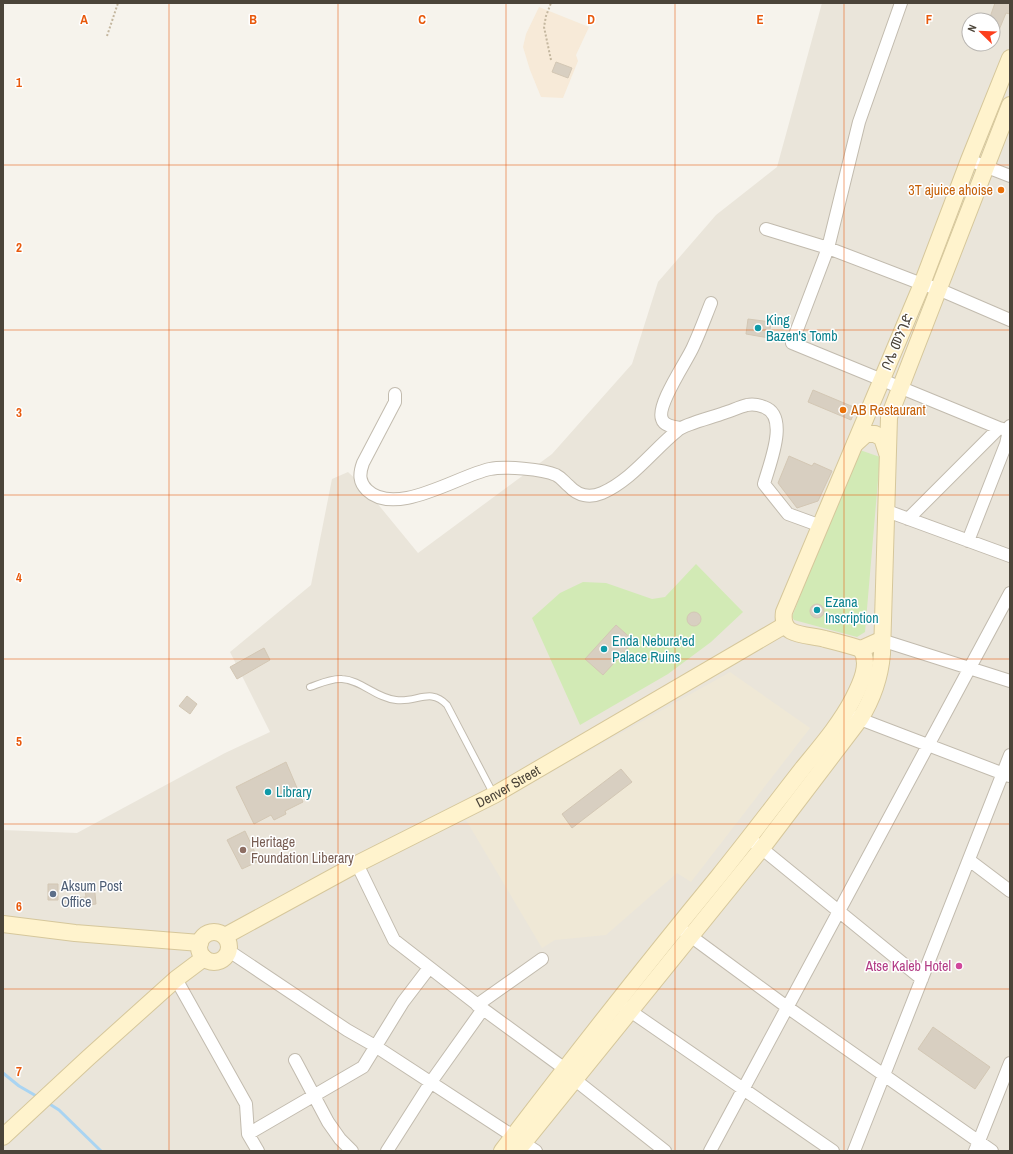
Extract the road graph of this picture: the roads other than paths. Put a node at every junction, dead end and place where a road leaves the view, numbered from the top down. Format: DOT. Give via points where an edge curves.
graph roads {
  1 [pos="901,3"];
  2 [pos="1010,58"];
  3 [pos="1010,105"];
  4 [pos="969,160"];
  5 [pos="985,167"];
  6 [pos="1010,176"];
  7 [pos="766,229"];
  8 [pos="828,248"];
  9 [pos="922,284"];
  10 [pos="938,289"];
  11 [pos="711,303"];
  12 [pos="1010,320"];
  13 [pos="882,380"];
  14 [pos="900,388"];
  15 [pos="394,394"];
  16 [pos="680,428"];
  17 [pos="1007,433"];
  18 [pos="855,444"];
  19 [pos="888,455"];
  20 [pos="886,512"];
  21 [pos="908,519"];
  22 [pos="821,526"];
  23 [pos="968,541"];
  24 [pos="1010,556"];
  25 [pos="1010,593"];
  26 [pos="785,625"];
  27 [pos="881,640"];
  28 [pos="862,649"];
  29 [pos="970,669"];
  30 [pos="1010,681"];
  31 [pos="310,688"];
  32 [pos="844,713"];
  33 [pos="860,719"];
  34 [pos="928,745"];
  35 [pos="1010,755"];
  36 [pos="1006,775"];
  37 [pos="494,795"];
  38 [pos="749,839"];
  39 [pos="762,848"];
  40 [pos="969,860"];
  41 [pos="357,864"];
  42 [pos="1010,891"];
  43 [pos="839,911"];
  44 [pos="3,924"];
  45 [pos="678,926"];
  46 [pos="691,936"];
  47 [pos="227,943"];
  48 [pos="202,951"];
  49 [pos="542,959"];
  50 [pos="429,968"];
  51 [pos="176,979"];
  52 [pos="922,979"];
  53 [pos="480,1007"];
  54 [pos="624,1007"];
  55 [pos="788,1007"];
  56 [pos="375,1046"];
  57 [pos="294,1060"];
  58 [pos="1010,1062"];
  59 [pos="570,1074"];
  60 [pos="884,1076"];
  61 [pos="431,1082"];
  62 [pos="743,1090"];
  63 [pos="314,1096"];
  64 [pos="248,1134"];
  65 [pos="3,1137"];
  66 [pos="522,1145"];
  67 [pos="977,1146"];
  68 [pos="258,1151"];
  69 [pos="352,1151"];
  70 [pos="387,1151"];
  71 [pos="502,1151"];
  72 [pos="665,1151"];
  73 [pos="710,1151"];
  74 [pos="833,1151"];
  75 [pos="854,1151"];
  76 [pos="992,1151"];
  1 -- 8 [label="street" via="859,122"];
  2 -- 4 [label="main road, ቦሌ መንገድ"];
  3 -- 5 [label="main road, ቦሌ መንገድ"];
  4 -- 5 [label="street"];
  4 -- 9 [label="main road, ቦሌ መንገድ"];
  5 -- 6 [label="street"];
  5 -- 10 [label="main road, ቦሌ መንገድ"];
  7 -- 8 [label="street"];
  8 -- 9 [label="street"];
  8 -- 13 [label="street" via="792,343"];
  9 -- 10 [label="street"];
  9 -- 13 [label="main road, ቦሌ መንገድ"];
  10 -- 12 [label="street"];
  10 -- 14 [label="main road, ቦሌ መንገድ"];
  11 -- 16 [label="street" via="693,348 667,395 661,413 663,422"];
  13 -- 14 [label="street"];
  13 -- 18 [label="main road, ቦሌ መንገድ"];
  14 -- 17 [label="street"];
  14 -- 19 [label="main road, ቦሌ መንገድ" via="889,417"];
  15 -- 16 [label="street" via="395,402 360,472 363,486 371,494 385,499 405,499 434,491 490,469 508,468 555,474 581,495 602,493 622,481"];
  16 -- 22 [label="street" via="747,405 759,405 769,409 778,423 764,484 788,514"];
  17 -- 21 [label="street"];
  17 -- 23 [label="street"];
  18 -- 19 [label="main road" via="866,434 875,434 882,438"];
  18 -- 22 [label="main road, ቦሌ መንገድ"];
  19 -- 20 [label="main road, ቦሌ መንገድ"];
  20 -- 21 [label="street"];
  20 -- 27 [label="main road, ቦሌ መንገድ"];
  21 -- 23 [label="street"];
  22 -- 26 [label="main road, ቦሌ መንገድ" via="784,612"];
  23 -- 24 [label="street"];
  25 -- 29 [label="street"];
  26 -- 28 [label="main road" via="791,631"];
  26 -- 37 [label="main road, Denver Street"];
  27 -- 28 [label="main road"];
  27 -- 29 [label="street"];
  27 -- 33 [label="main road, ቦሌ መንገድ" via="877,683"];
  28 -- 32 [label="main road" via="866,663 861,681"];
  29 -- 30 [label="street"];
  29 -- 34 [label="street"];
  31 -- 37 [label="lane" via="342,679 391,700 438,697 447,705"];
  32 -- 33 [label="street"];
  32 -- 38 [label="main road"];
  33 -- 34 [label="street"];
  33 -- 39 [label="main road, ቦሌ መንገድ"];
  34 -- 36 [label="street"];
  34 -- 43 [label="street"];
  35 -- 36 [label="street"];
  36 -- 40 [label="street"];
  37 -- 41 [label="main road, Denver Street"];
  38 -- 39 [label="street"];
  38 -- 45 [label="main road"];
  39 -- 43 [label="street"];
  39 -- 46 [label="main road, ቦሌ መንገድ"];
  40 -- 42 [label="street"];
  40 -- 52 [label="street"];
  41 -- 47 [label="main road, Denver Street"];
  41 -- 50 [label="street" via="394,940"];
  43 -- 52 [label="street"];
  43 -- 55 [label="street"];
  44 -- 48 [label="main road"];
  45 -- 46 [label="street"];
  45 -- 54 [label="main road"];
  46 -- 54 [label="main road, ቦሌ መንገድ"];
  46 -- 55 [label="street"];
  47 -- 48 [label="main road" via="227,955 218,961 213,962"];
  47 -- 48 [label="main road" via="220,933 210,933 202,939"];
  47 -- 56 [label="street" via="348,1030"];
  48 -- 51 [label="main road"];
  49 -- 53 [label="street"];
  50 -- 53 [label="street"];
  50 -- 56 [label="street" via="403,1002"];
  51 -- 64 [label="street" via="246,1104"];
  51 -- 65 [label="main road"];
  52 -- 60 [label="street"];
  53 -- 59 [label="street"];
  53 -- 61 [label="street"];
  54 -- 59 [label="main road"];
  54 -- 62 [label="street"];
  55 -- 60 [label="street"];
  55 -- 62 [label="street"];
  56 -- 61 [label="street"];
  56 -- 63 [label="street" via="363,1067"];
  57 -- 63 [label="street"];
  58 -- 67 [label="street"];
  59 -- 66 [label="main road"];
  59 -- 72 [label="street"];
  60 -- 67 [label="street"];
  60 -- 75 [label="street"];
  61 -- 66 [label="street"];
  61 -- 70 [label="street"];
  62 -- 73 [label="street"];
  62 -- 74 [label="street"];
  63 -- 64 [label="street"];
  63 -- 69 [label="street" via="328,1122"];
  64 -- 68 [label="street"];
  66 -- 71 [label="main road"];
  67 -- 76 [label="street"];
}
